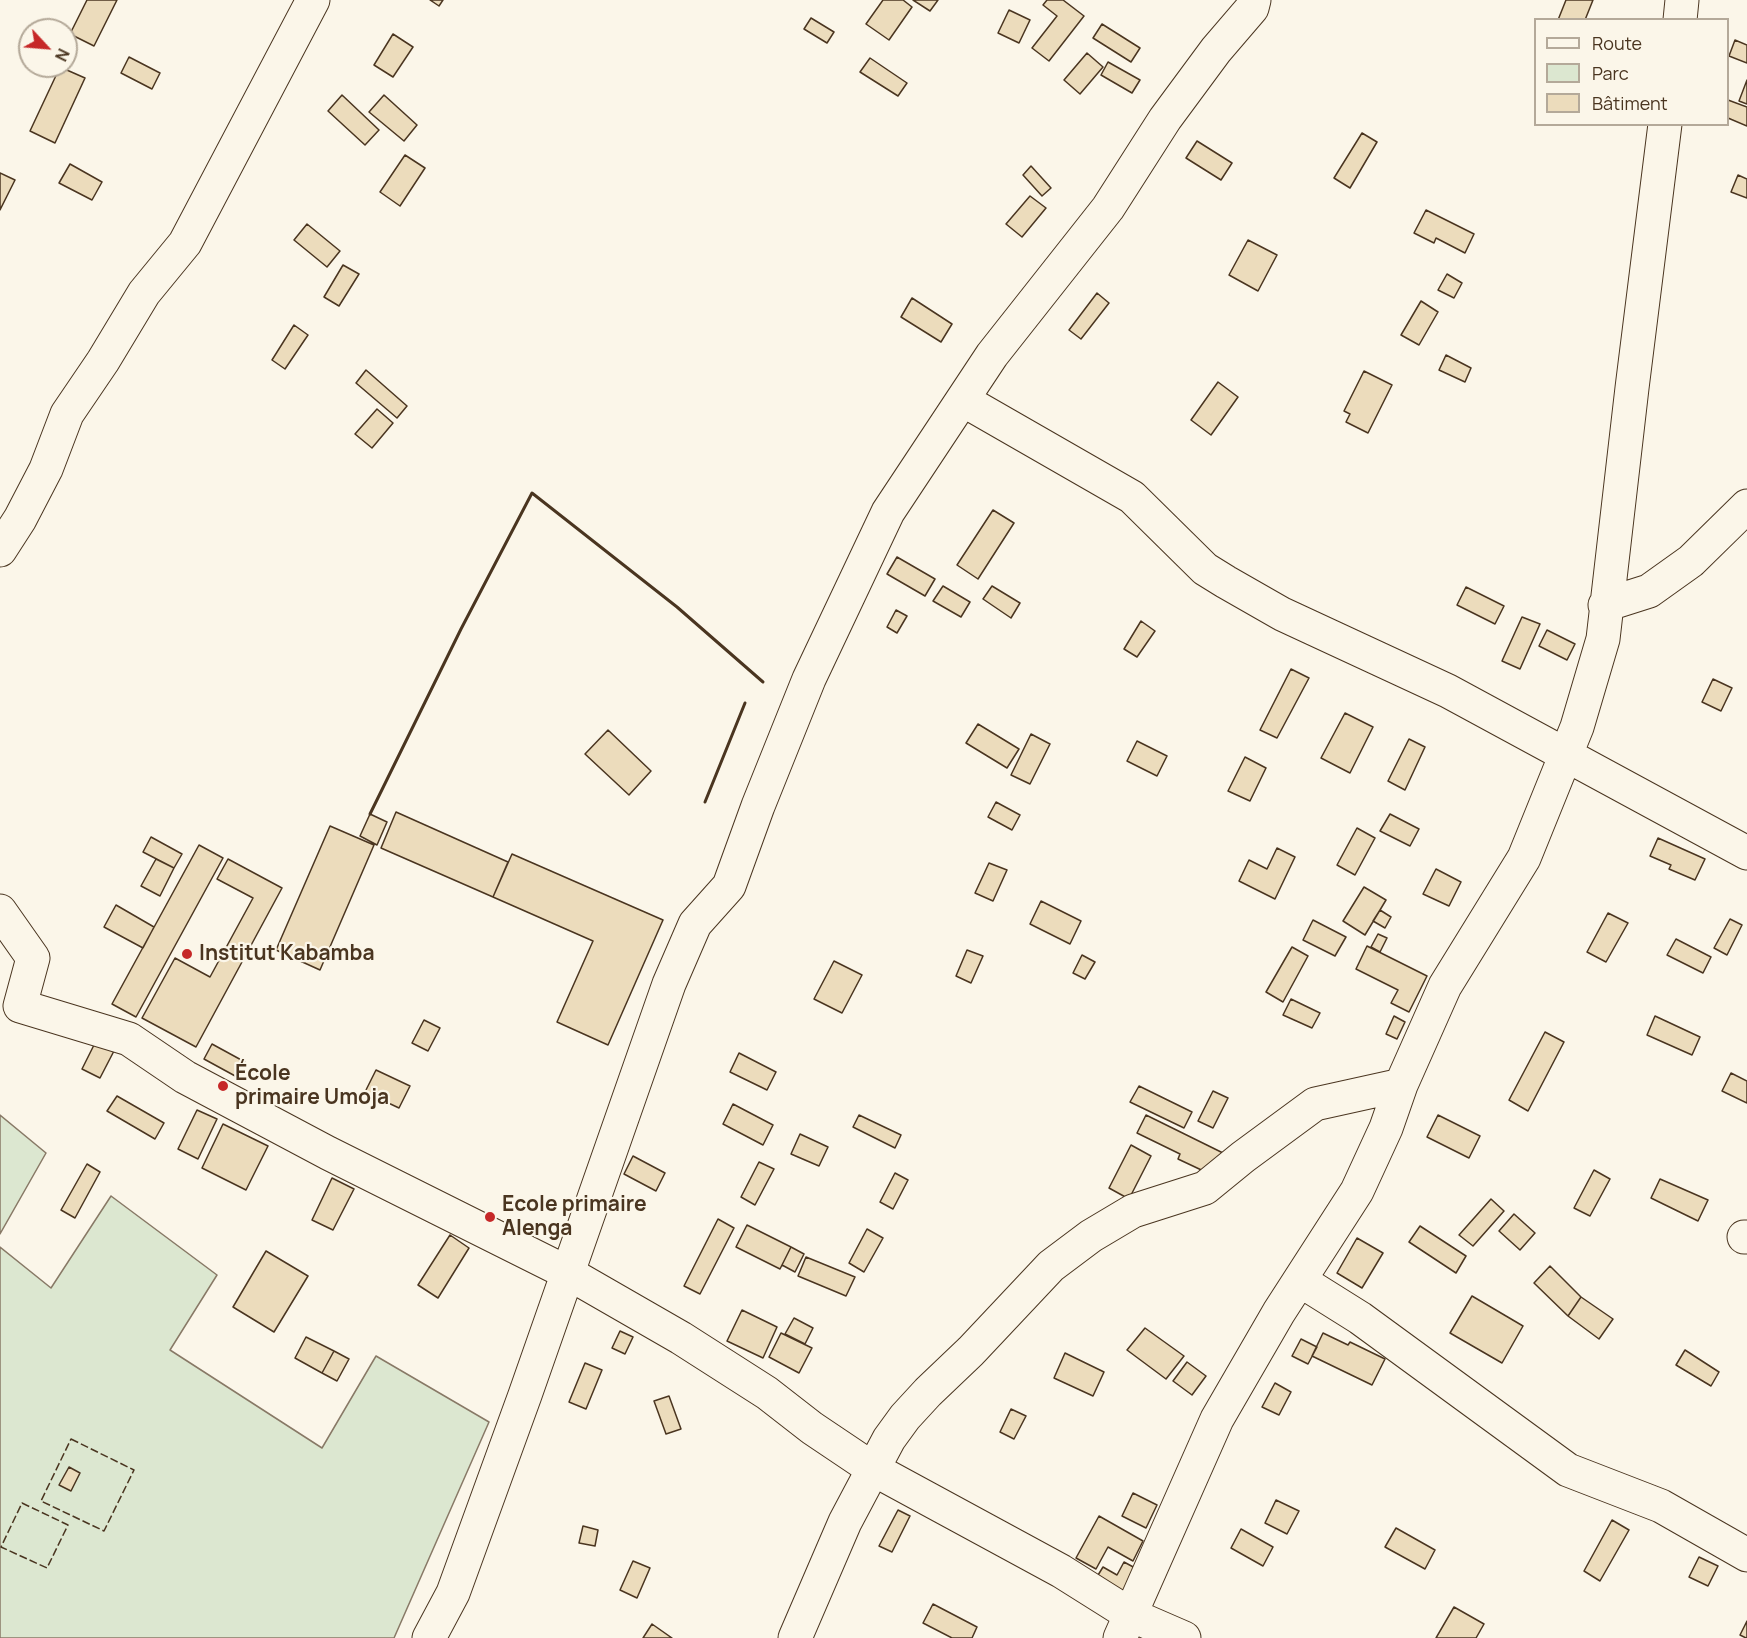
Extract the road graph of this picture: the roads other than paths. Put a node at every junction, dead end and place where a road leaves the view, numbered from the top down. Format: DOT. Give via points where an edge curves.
graph roads {
  1 [pos="314,0"];
  2 [pos="1254,0"];
  3 [pos="1682,0"];
  4 [pos="1680,18"];
  5 [pos="1665,126"];
  6 [pos="963,400"];
  7 [pos="1747,506"];
  8 [pos="0,550"];
  9 [pos="1605,605"];
  10 [pos="1566,754"];
  11 [pos="1747,853"];
  12 [pos="0,912"];
  13 [pos="1401,1085"];
  14 [pos="568,1273"];
  15 [pos="1301,1281"];
  16 [pos="873,1469"];
  17 [pos="1747,1555"];
  18 [pos="1126,1626"];
  19 [pos="429,1638"];
  20 [pos="795,1638"];
  21 [pos="1184,1638"];
  1 -- 8 [label="street" via="185,243 144,293 67,414 46,469"];
  2 -- 6 [label="street" via="1252,8 1165,119 1108,208 992,355"];
  3 -- 4 [label="street"];
  5 -- 9 [label="street"];
  6 -- 10 [label="street" via="1132,497 1205,569 1226,582 1282,614 1448,691"];
  6 -- 14 [label="street" via="888,512 809,679 729,886 695,924 669,984"];
  7 -- 9 [label="street" via="1691,561 1649,591"];
  9 -- 10 [label="street" via="1603,639"];
  10 -- 11 [label="street"];
  10 -- 13 [label="street" via="1524,858 1445,986"];
  12 -- 14 [label="street" via="33,958 20,1006 129,1040 185,1077 328,1153"];
  13 -- 15 [label="street" via="1358,1191"];
  13 -- 16 [label="street" via="1315,1104 1205,1188 1133,1211 1091,1236 1051,1266 928,1392 895,1431"];
  14 -- 16 [label="street" via="681,1338"];
  14 -- 19 [label="street" via="453,1593"];
  15 -- 17 [label="street" via="1360,1318 1568,1470 1661,1506"];
  15 -- 18 [label="street" via="1217,1419"];
  16 -- 18 [label="street" via="1061,1571"];
  16 -- 20 [label="street" via="845,1521"];
  18 -- 21 [label="street"];
}
